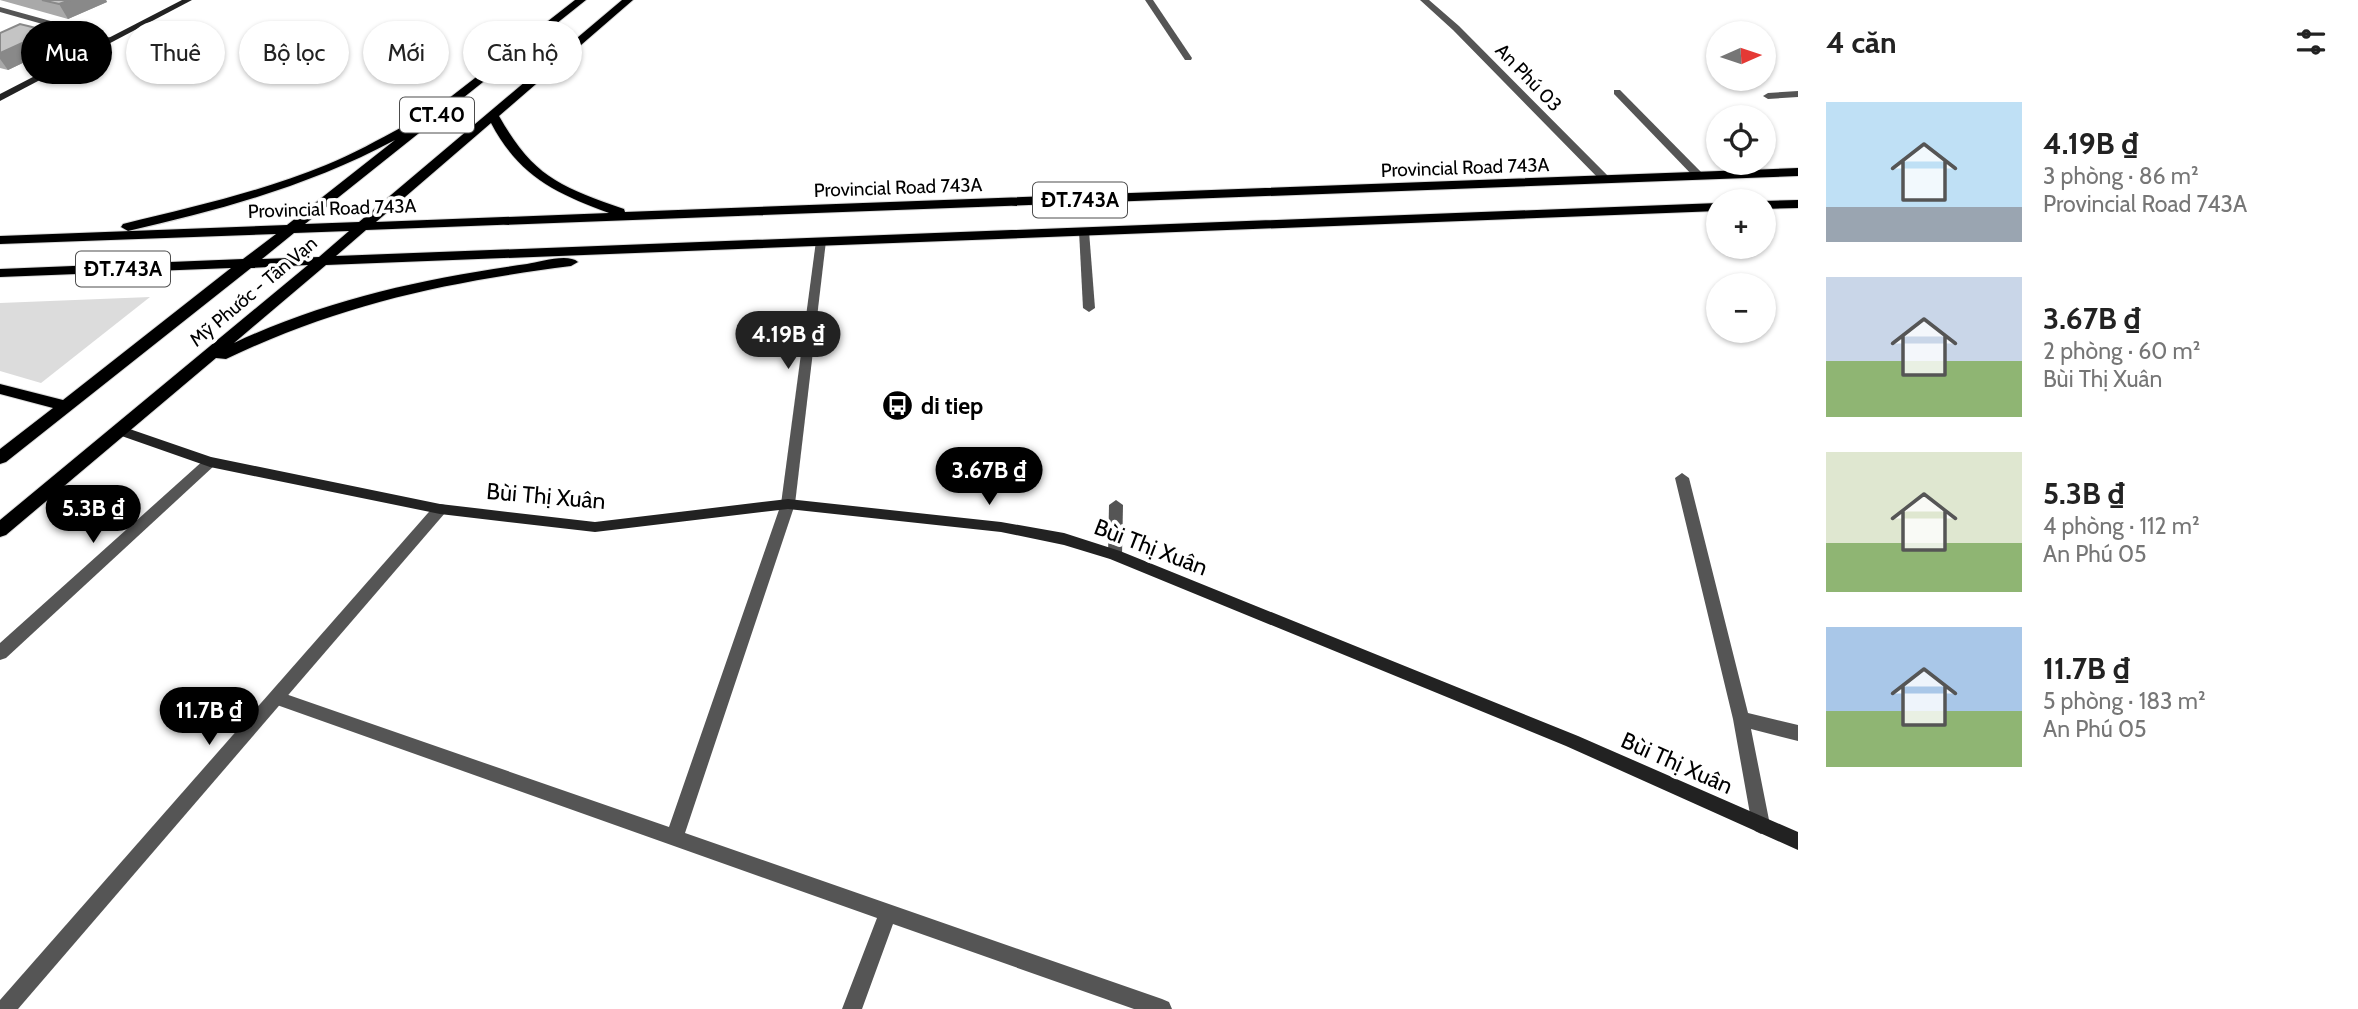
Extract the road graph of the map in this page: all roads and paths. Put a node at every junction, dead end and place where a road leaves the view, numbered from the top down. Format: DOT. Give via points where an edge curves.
graph roads {
  1 [pos="188,0"];
  2 [pos="581,0"];
  3 [pos="628,0"];
  4 [pos="1149,0"];
  5 [pos="1424,0"];
  6 [pos="0,9"];
  7 [pos="42,21"];
  8 [pos="112,38"];
  9 [pos="1188,58"];
  10 [pos="26,84"];
  11 [pos="1617,92"];
  12 [pos="1798,94"];
  13 [pos="1768,96"];
  14 [pos="0,98"];
  15 [pos="442,111"];
  16 [pos="492,115"];
  17 [pos="1798,172"];
  18 [pos="1699,176"];
  19 [pos="1606,180"];
  20 [pos="1798,204"];
  21 [pos="1776,205"];
  22 [pos="1706,207"];
  23 [pos="629,216"];
  24 [pos="362,226"];
  25 [pos="292,229"];
  26 [pos="1084,231"];
  27 [pos="79,237"];
  28 [pos="0,240"];
  29 [pos="821,241"];
  30 [pos="685,247"];
  31 [pos="320,262"];
  32 [pos="247,264"];
  33 [pos="0,273"];
  34 [pos="1089,308"];
  35 [pos="198,365"];
  36 [pos="0,389"];
  37 [pos="66,406"];
  38 [pos="118,430"];
  39 [pos="0,458"];
  40 [pos="210,462"];
  41 [pos="1682,478"];
  42 [pos="788,504"];
  43 [pos="1116,505"];
  44 [pos="440,509"];
  45 [pos="0,530"];
  46 [pos="1115,555"];
  47 [pos="0,653"];
  48 [pos="277,698"];
  49 [pos="1741,719"];
  50 [pos="1798,733"];
  51 [pos="1761,825"];
  52 [pos="674,838"];
  53 [pos="1798,841"];
  54 [pos="888,913"];
  55 [pos="5,1009"];
  56 [pos="852,1009"];
  57 [pos="1162,1009"];
  1 -- 8 [label="main road"];
  2 -- 15 [label="main road, Mỹ Phước - Tân Vạn / CT.40"];
  3 -- 16 [label="main road, Mỹ Phước - Tân Vạn / CT.40"];
  4 -- 9 [label="street"];
  5 -- 19 [label="street, An Phú 03"];
  6 -- 7 [label="street"];
  10 -- 14 [label="main road"];
  11 -- 18 [label="street"];
  12 -- 13 [label="street"];
  15 -- 25 [label="main road, Mỹ Phước - Tân Vạn / CT.40"];
  15 -- 27 [label="main road" via="332,167 286,183 172,218"];
  16 -- 23 [label="main road" via="512,149 530,168 556,187"];
  16 -- 24 [label="main road, Mỹ Phước - Tân Vạn / CT.40"];
  17 -- 18 [label="main road, Provincial Road 743A / ĐT.743A"];
  18 -- 19 [label="main road, Provincial Road 743A / ĐT.743A"];
  19 -- 23 [label="main road, Provincial Road 743A / ĐT.743A"];
  20 -- 21 [label="main road"];
  22 -- 26 [label="main road, ĐT.743A"];
  23 -- 24 [label="main road, Provincial Road 743A / ĐT.743A"];
  24 -- 25 [label="main road, Provincial Road 743A / ĐT.743A"];
  24 -- 31 [label="main road, Mỹ Phước - Tân Vạn / CT.40"];
  25 -- 27 [label="main road, Provincial Road 743A / ĐT.743A"];
  25 -- 32 [label="main road, Mỹ Phước - Tân Vạn / CT.40"];
  26 -- 29 [label="main road, ĐT.743A"];
  26 -- 34 [label="street"];
  27 -- 28 [label="main road, Provincial Road 743A / ĐT.743A"];
  29 -- 30 [label="main road, ĐT.743A"];
  29 -- 42 [label="street"];
  30 -- 31 [label="main road, ĐT.743A"];
  30 -- 35 [label="main road" via="471,276 371,298 285,326"];
  31 -- 32 [label="main road, ĐT.743A"];
  31 -- 35 [label="main road, Mỹ Phước - Tân Vạn / CT.40"];
  32 -- 33 [label="main road, ĐT.743A"];
  32 -- 37 [label="main road, Mỹ Phước - Tân Vạn / CT.40"];
  35 -- 38 [label="main road, Mỹ Phước - Tân Vạn / CT.40"];
  36 -- 37 [label="main road"];
  37 -- 39 [label="main road, Mỹ Phước - Tân Vạn / CT.40"];
  38 -- 40 [label="main road, Bùi Thị Xuân"];
  38 -- 45 [label="main road, Mỹ Phước - Tân Vạn / CT.40"];
  40 -- 44 [label="main road, Bùi Thị Xuân"];
  40 -- 47 [label="street"];
  41 -- 49 [label="street"];
  42 -- 44 [label="main road, Bùi Thị Xuân" via="595,527"];
  42 -- 46 [label="main road, Bùi Thị Xuân" via="1001,527"];
  42 -- 52 [label="street"];
  43 -- 46 [label="street"];
  44 -- 48 [label="street"];
  46 -- 51 [label="main road, Bùi Thị Xuân" via="1572,741"];
  48 -- 52 [label="street"];
  48 -- 55 [label="street"];
  49 -- 50 [label="street"];
  49 -- 51 [label="street"];
  51 -- 53 [label="main road, Bùi Thị Xuân"];
  52 -- 54 [label="street"];
  54 -- 56 [label="street"];
  54 -- 57 [label="street"];
}
